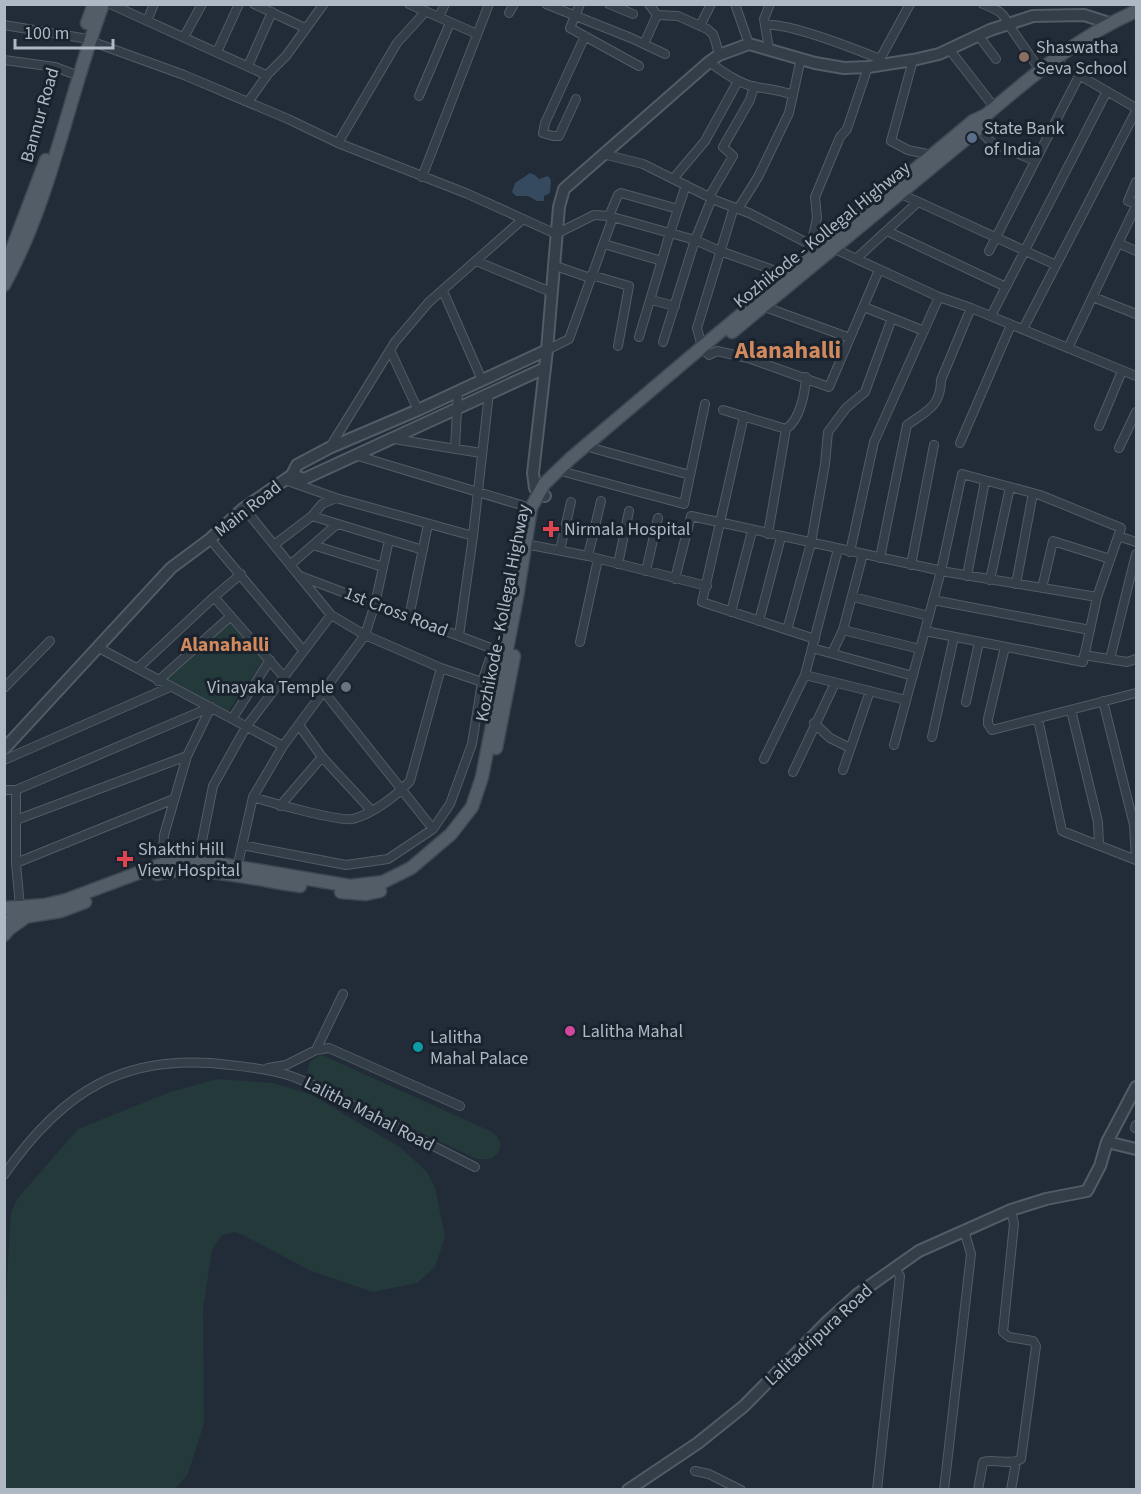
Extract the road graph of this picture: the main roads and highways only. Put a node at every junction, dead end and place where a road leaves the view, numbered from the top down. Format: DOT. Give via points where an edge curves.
graph roads {
  1 [pos="94,4"];
  2 [pos="103,4"];
  3 [pos="1137,10"];
  4 [pos="85,40"];
  5 [pos="986,115"];
  6 [pos="7,270"];
  7 [pos="4,285"];
  8 [pos="704,350"];
  9 [pos="560,471"];
  10 [pos="542,494"];
  11 [pos="529,545"];
  12 [pos="139,877"];
  13 [pos="6,916"];
  14 [pos="29,916"];
  15 [pos="4,935"];
  1 -- 4 [label="main road, Bannur Road"];
  2 -- 4 [label="main road"];
  3 -- 5 [label="main road, Kozhikode - Kollegal Highway" via="1089,34"];
  4 -- 6 [label="main road, Bannur Road"];
  4 -- 6 [label="main road" via="50,177"];
  5 -- 8 [label="main road, Kozhikode - Kollegal Highway" via="973,121 814,248"];
  5 -- 8 [label="main road, Kozhikode - Kollegal Highway" via="978,129 901,194 765,307"];
  6 -- 7 [label="main road"];
  8 -- 9 [label="main road, Kozhikode - Kollegal Highway"];
  8 -- 9 [label="main road, Kozhikode - Kollegal Highway"];
  9 -- 10 [label="main road, Kozhikode - Kollegal Highway"];
  10 -- 11 [label="main road, Kozhikode - Kollegal Highway"];
  10 -- 11 [label="main road, Kozhikode - Kollegal Highway" via="531,508"];
  11 -- 12 [label="main road, Kozhikode - Kollegal Highway" via="482,777 472,807 451,834 411,868 383,882 350,886 198,861 162,864"];
  11 -- 12 [label="main road, Kozhikode - Kollegal Highway" via="510,678 489,779 478,810 457,839 405,880 366,894 193,871"];
  12 -- 13 [label="main road, Kozhikode - Kollegal Highway" via="66,900 20,907"];
  12 -- 14 [label="main road, Kozhikode - Kollegal Highway" via="61,911"];
  13 -- 14 [label="main road, Kozhikode - Kollegal Highway"];
  14 -- 15 [label="main road"];
}
